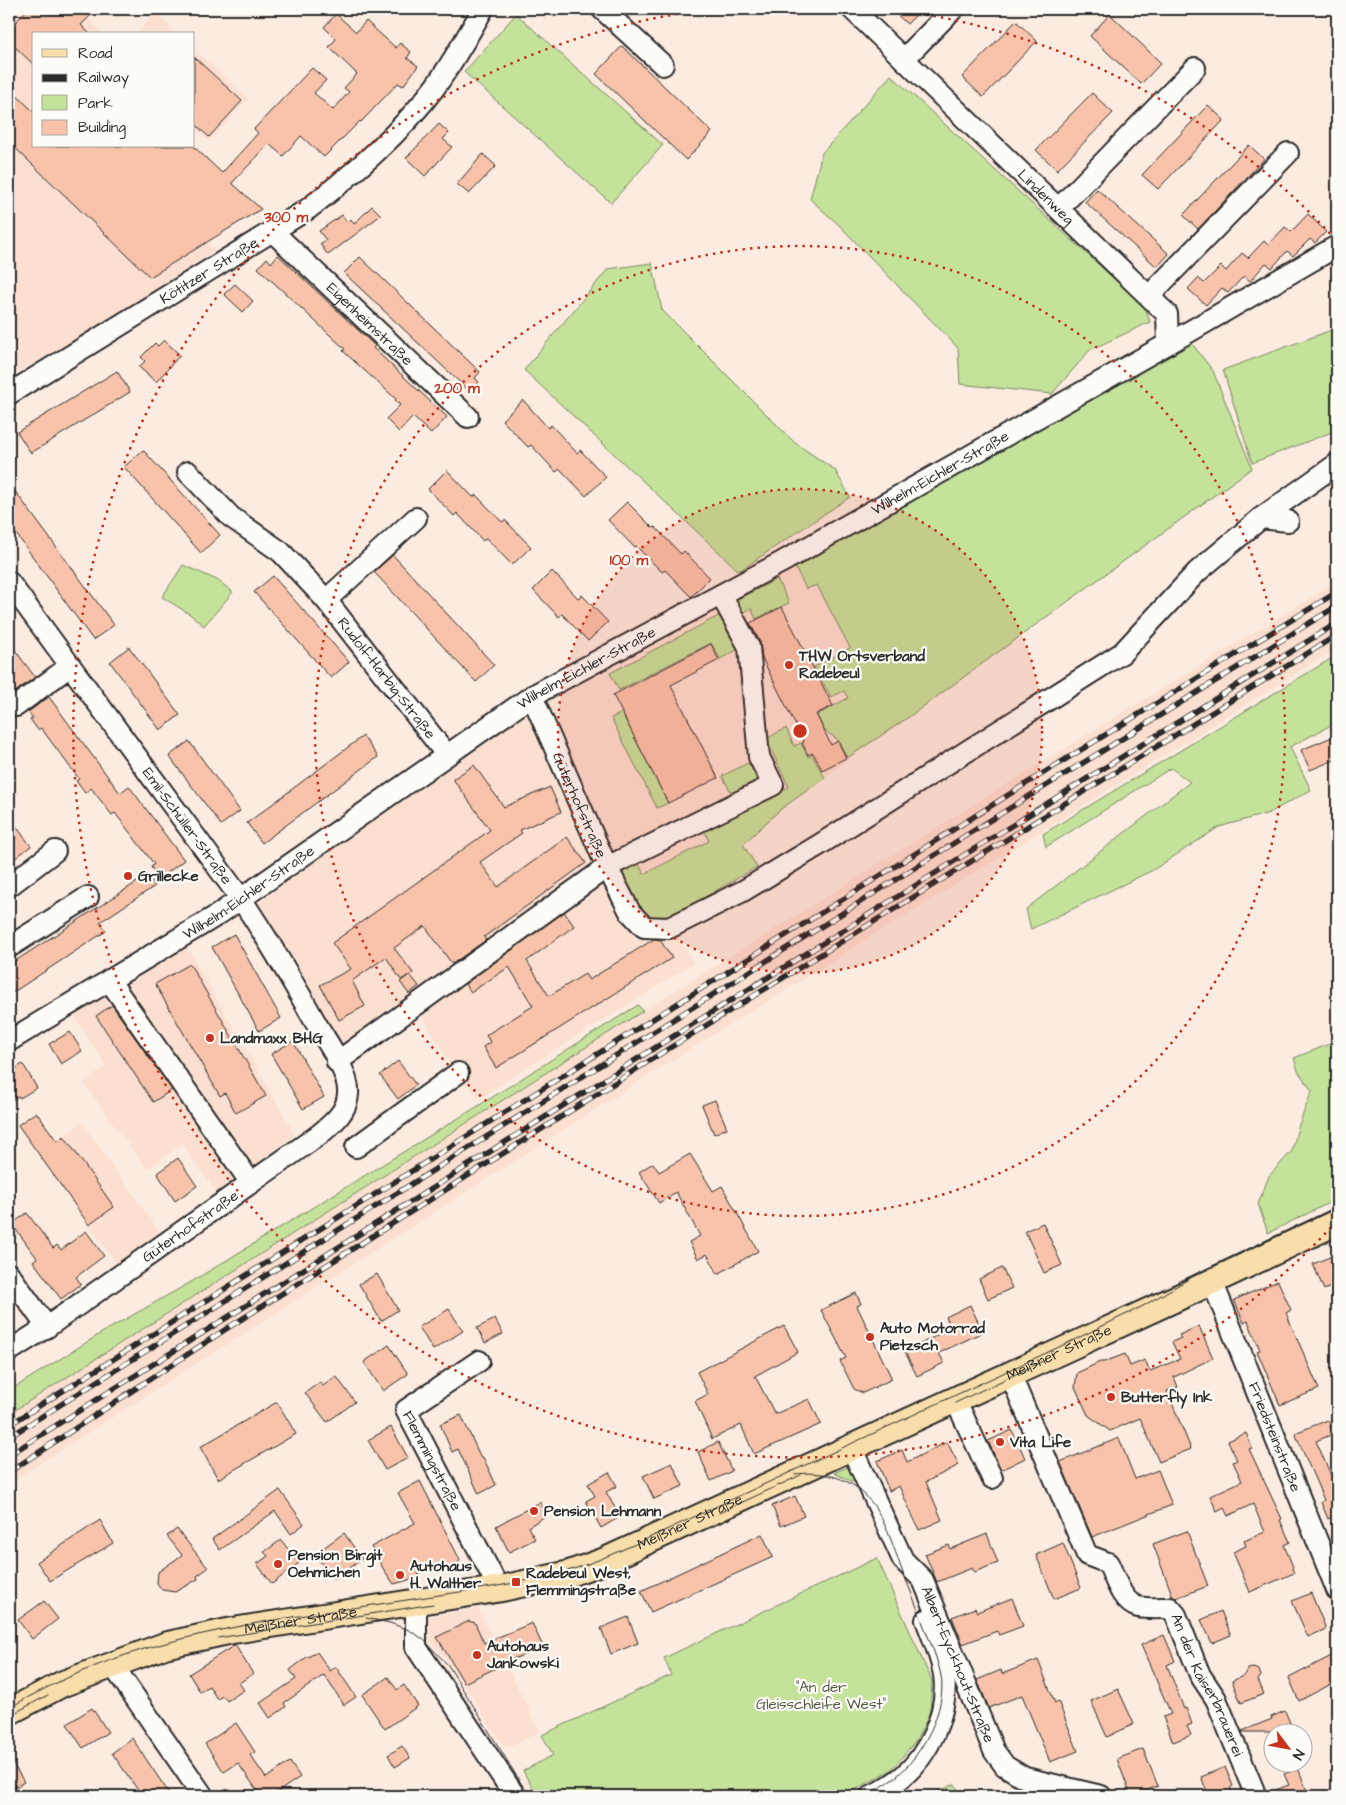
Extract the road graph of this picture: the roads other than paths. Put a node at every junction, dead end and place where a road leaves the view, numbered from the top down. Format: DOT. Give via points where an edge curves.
graph roads {
  1 [pos="483,9"];
  2 [pos="602,9"];
  3 [pos="852,9"];
  4 [pos="953,9"];
  5 [pos="904,59"];
  6 [pos="662,65"];
  7 [pos="1195,68"];
  8 [pos="1288,153"];
  9 [pos="1059,208"];
  10 [pos="272,231"];
  11 [pos="1337,246"];
  12 [pos="1150,296"];
  13 [pos="1168,343"];
  14 [pos="9,394"];
  15 [pos="468,417"];
  16 [pos="1337,464"];
  17 [pos="188,472"];
  18 [pos="416,518"];
  19 [pos="1261,518"];
  20 [pos="1288,521"];
  21 [pos="9,582"];
  22 [pos="722,595"];
  23 [pos="326,600"];
  24 [pos="70,666"];
  25 [pos="532,696"];
  26 [pos="16,706"];
  27 [pos="446,754"];
  28 [pos="56,851"];
  29 [pos="607,867"];
  30 [pos="9,886"];
  31 [pos="88,897"];
  32 [pos="241,899"];
  33 [pos="9,947"];
  34 [pos="109,980"];
  35 [pos="9,1041"];
  36 [pos="338,1062"];
  37 [pos="458,1073"];
  38 [pos="347,1084"];
  39 [pos="356,1148"];
  40 [pos="251,1183"];
  41 [pos="1337,1222"];
  42 [pos="9,1274"];
  43 [pos="1212,1281"];
  44 [pos="47,1327"];
  45 [pos="9,1351"];
  46 [pos="479,1361"];
  47 [pos="1010,1374"];
  48 [pos="955,1399"];
  49 [pos="851,1447"];
  50 [pos="992,1478"];
  51 [pos="902,1560"];
  52 [pos="499,1588"];
  53 [pos="1337,1590"];
  54 [pos="416,1602"];
  55 [pos="112,1664"];
  56 [pos="9,1712"];
  57 [pos="203,1796"];
  58 [pos="515,1796"];
  59 [pos="871,1796"];
  60 [pos="1101,1796"];
  61 [pos="1256,1796"];
  1 -- 10 [label="street, Kötitzer Straße" via="435,87 413,113 344,181"];
  2 -- 6 [label="street"];
  3 -- 5 [label="street, Lindenweg"];
  4 -- 5 [label="street"];
  5 -- 9 [label="street, Lindenweg"];
  7 -- 9 [label="street"];
  8 -- 12 [label="street"];
  9 -- 12 [label="street, Lindenweg"];
  10 -- 14 [label="street, Kötitzer Straße"];
  10 -- 15 [label="street, Eigenheimstraße"];
  11 -- 13 [label="street, Wilhelm-Eichler-Straße"];
  12 -- 13 [label="street, Lindenweg" via="1167,314"];
  13 -- 22 [label="street, Wilhelm-Eichler-Straße"];
  16 -- 19 [label="street"];
  17 -- 23 [label="street, Rudolf-Harbig-Straße" via="231,517 282,552"];
  18 -- 23 [label="street"];
  19 -- 20 [label="street"];
  19 -- 29 [label="street, Güterhofstraße" via="1197,572 1122,654 743,891 669,928 644,927 630,912"];
  21 -- 24 [label="street, Emil-Schüller-Straße"];
  22 -- 25 [label="street, Wilhelm-Eichler-Straße"];
  22 -- 29 [label="street" via="749,647 759,757 773,785"];
  23 -- 27 [label="street, Rudolf-Harbig-Straße"];
  24 -- 26 [label="street"];
  24 -- 32 [label="street, Emil-Schüller-Straße"];
  25 -- 27 [label="street, Wilhelm-Eichler-Straße"];
  25 -- 29 [label="street, Güterhofstraße"];
  27 -- 32 [label="street, Wilhelm-Eichler-Straße"];
  28 -- 30 [label="street"];
  29 -- 36 [label="street"];
  31 -- 33 [label="street"];
  32 -- 34 [label="street, Wilhelm-Eichler-Straße" via="191,922"];
  32 -- 36 [label="street, Emil-Schüller-Straße" via="272,945"];
  34 -- 35 [label="street, Wilhelm-Eichler-Straße"];
  34 -- 40 [label="street"];
  36 -- 38 [label="street, Emil-Schüller-Straße"];
  37 -- 39 [label="street"];
  38 -- 40 [label="street, Güterhofstraße" via="348,1094 340,1116"];
  40 -- 44 [label="street, Güterhofstraße"];
  41 -- 43 [label="main road, Meißner Straße"];
  42 -- 44 [label="street"];
  43 -- 47 [label="main road, Meißner Straße"];
  43 -- 53 [label="street, Friedsteinstraße"];
  44 -- 45 [label="street, Güterhofstraße"];
  46 -- 52 [label="street, Flemmingstraße" via="406,1410"];
  47 -- 48 [label="main road, Meißner Straße"];
  47 -- 61 [label="street, An der Kaiserbrauerei" via="1087,1555 1108,1563 1125,1599 1140,1607 1170,1608 1176,1615 1200,1675 1216,1699"];
  48 -- 49 [label="main road, Meißner Straße"];
  48 -- 50 [label="street"];
  49 -- 51 [label="street, Albert-Eyckhout-Straße"];
  49 -- 52 [label="main road, Meißner Straße" via="604,1561 568,1574"];
  51 -- 59 [label="street" via="940,1658 944,1676 941,1717 920,1757 900,1778"];
  51 -- 60 [label="street, Albert-Eyckhout-Straße" via="923,1580 986,1733 1005,1766 1025,1778"];
  52 -- 54 [label="main road, Meißner Straße"];
  54 -- 55 [label="main road, Meißner Straße" via="230,1631 166,1645"];
  54 -- 58 [label="street" via="416,1647"];
  55 -- 56 [label="main road, Meißner Straße" via="62,1684"];
  55 -- 57 [label="street"];
}
